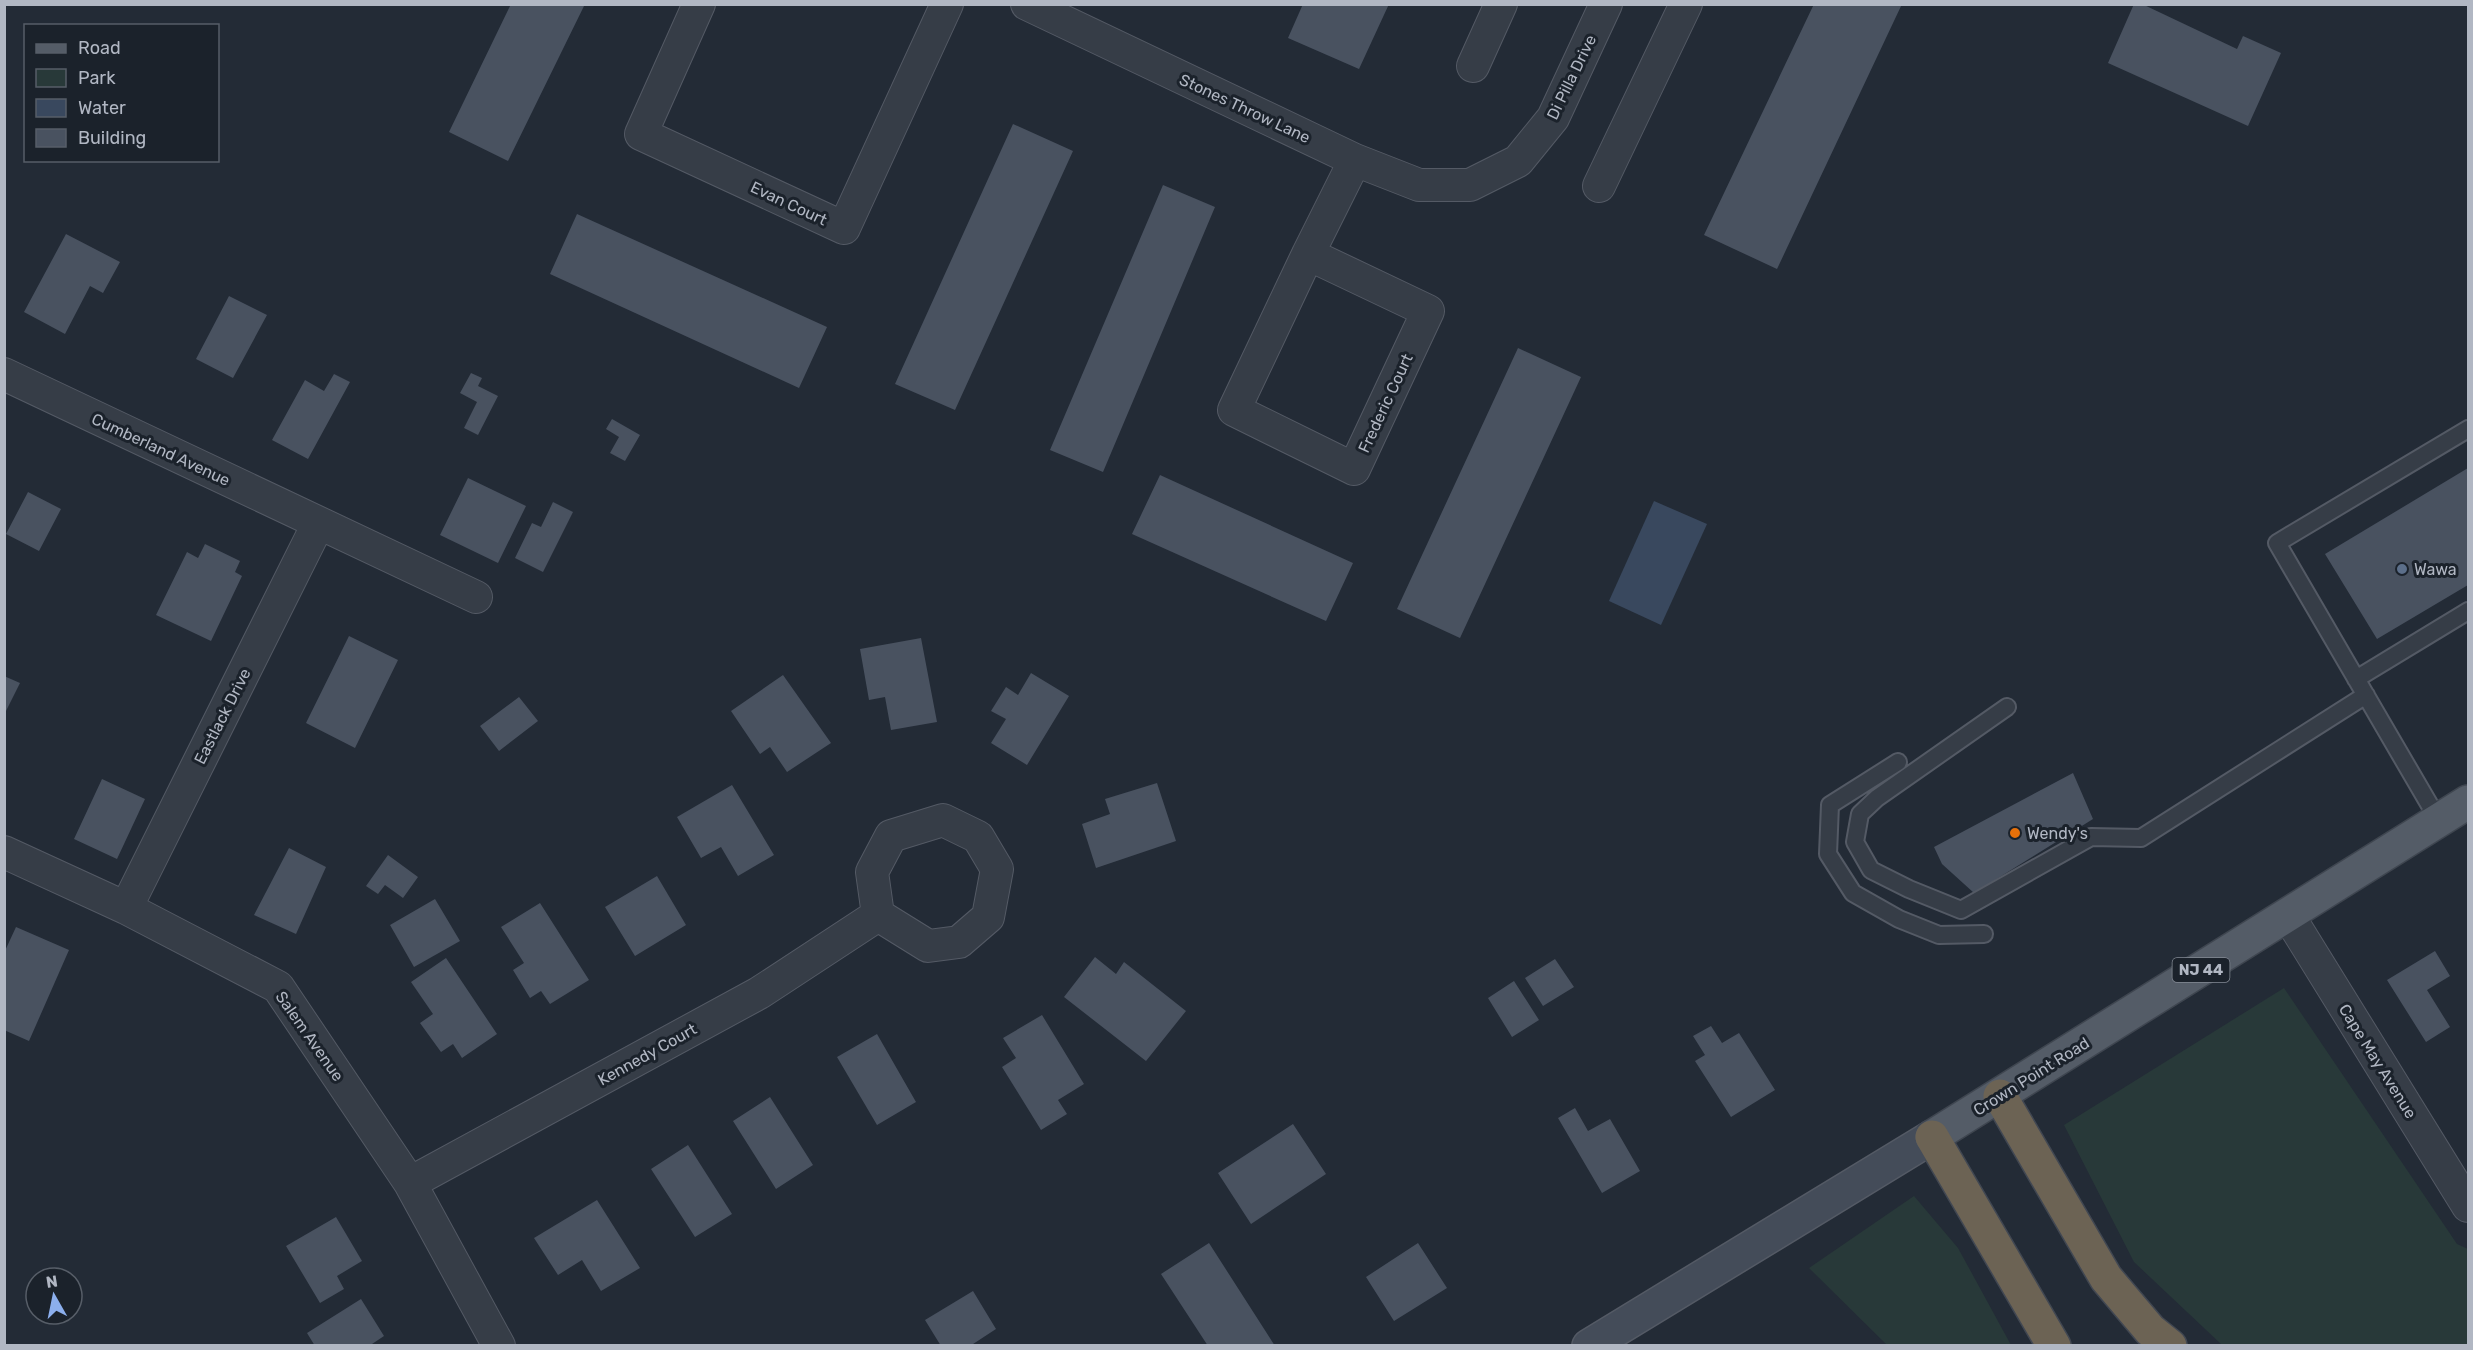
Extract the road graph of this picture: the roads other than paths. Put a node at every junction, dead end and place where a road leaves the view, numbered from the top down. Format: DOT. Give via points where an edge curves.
graph roads {
  1 [pos="699,4"];
  2 [pos="947,4"];
  3 [pos="1027,4"];
  4 [pos="1501,4"];
  5 [pos="1606,4"];
  6 [pos="1686,4"];
  7 [pos="1473,66"];
  8 [pos="1354,160"];
  9 [pos="1470,185"];
  10 [pos="1599,186"];
  11 [pos="1308,254"];
  12 [pos="4,374"];
  13 [pos="2469,429"];
  14 [pos="318,524"];
  15 [pos="476,597"];
  16 [pos="2469,611"];
  17 [pos="2356,679"];
  18 [pos="2366,695"];
  19 [pos="2007,706"];
  20 [pos="1898,762"];
  21 [pos="2469,802"];
  22 [pos="2439,821"];
  23 [pos="4,852"];
  24 [pos="126,908"];
  25 [pos="878,915"];
  26 [pos="2288,915"];
  27 [pos="1983,934"];
  28 [pos="2000,1096"];
  29 [pos="1932,1137"];
  30 [pos="410,1183"];
  31 [pos="2469,1206"];
  32 [pos="499,1346"];
  33 [pos="1589,1346"];
  34 [pos="2054,1346"];
  35 [pos="2170,1346"];
  1 -- 2 [label="street, Evan Court" via="641,134 844,228"];
  3 -- 8 [label="street, Stones Throw Lane"];
  4 -- 7 [label="street"];
  5 -- 9 [label="street, Di Pilla Drive" via="1553,118 1518,161"];
  6 -- 10 [label="street"];
  8 -- 9 [label="street, Stones Throw Lane" via="1419,185"];
  8 -- 11 [label="street, Frederic Court"];
  11 -- 11 [label="street, Frederic Court" via="1234,410 1354,469 1428,310"];
  12 -- 14 [label="street, Cumberland Avenue"];
  13 -- 17 [label="lane" via="2277,543"];
  14 -- 15 [label="street, Cumberland Avenue"];
  14 -- 24 [label="street, Eastlack Drive"];
  16 -- 17 [label="lane"];
  17 -- 18 [label="lane"];
  18 -- 19 [label="lane" via="2141,838 2091,837 1961,910 1871,870 1855,842 1860,814"];
  18 -- 22 [label="lane"];
  20 -- 27 [label="lane" via="1830,805 1828,854 1853,893 1899,919 1939,935"];
  21 -- 22 [label="main road, Crown Point Road / NJ 44"];
  22 -- 26 [label="main road, Crown Point Road / NJ 44"];
  23 -- 24 [label="street, Salem Avenue"];
  24 -- 30 [label="street, Salem Avenue" via="278,987"];
  25 -- 30 [label="street, Kennedy Court" via="759,993"];
  26 -- 28 [label="main road, Crown Point Road / NJ 44"];
  26 -- 31 [label="street, Cape May Avenue"];
  28 -- 29 [label="main road, Crown Point Road / NJ 44"];
  28 -- 35 [label="highway" via="2106,1278 2150,1330"];
  29 -- 33 [label="main road, Crown Point Road / NJ 44"];
  29 -- 34 [label="highway"];
  30 -- 32 [label="street, Salem Avenue"];
}
